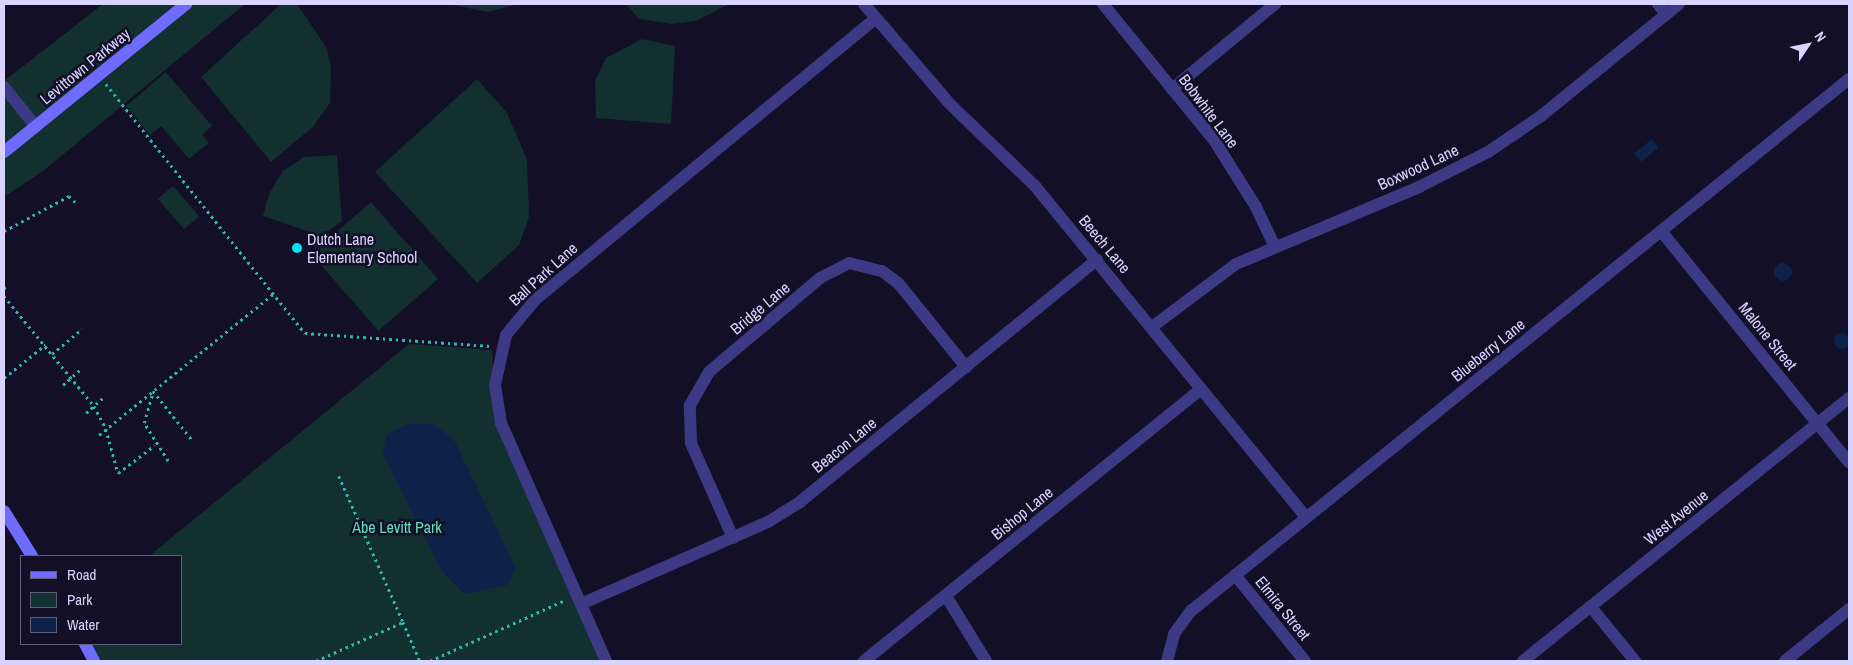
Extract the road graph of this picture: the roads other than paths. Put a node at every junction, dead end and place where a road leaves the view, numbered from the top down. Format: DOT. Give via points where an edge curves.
graph roads {
  1 [pos="186,4"];
  2 [pos="864,4"];
  3 [pos="1103,4"];
  4 [pos="1275,4"];
  5 [pos="1658,4"];
  6 [pos="1679,4"];
  7 [pos="1666,14"];
  8 [pos="876,18"];
  9 [pos="1849,79"];
  10 [pos="4,87"];
  11 [pos="1172,89"];
  12 [pos="36,128"];
  13 [pos="4,152"];
  14 [pos="1661,231"];
  15 [pos="1275,247"];
  16 [pos="1097,260"];
  17 [pos="1152,327"];
  18 [pos="966,367"];
  19 [pos="1201,389"];
  20 [pos="1849,398"];
  21 [pos="1818,423"];
  22 [pos="1849,462"];
  23 [pos="4,510"];
  24 [pos="1306,517"];
  25 [pos="733,538"];
  26 [pos="31,555"];
  27 [pos="1235,575"];
  28 [pos="946,596"];
  29 [pos="579,599"];
  30 [pos="1591,607"];
  31 [pos="1849,609"];
  32 [pos="86,645"];
  33 [pos="94,661"];
  34 [pos="606,661"];
  35 [pos="864,661"];
  36 [pos="986,661"];
  37 [pos="1167,661"];
  38 [pos="1305,661"];
  39 [pos="1523,661"];
  40 [pos="1635,661"];
  41 [pos="1784,661"];
  1 -- 12 [label="street, Levittown Parkway"];
  2 -- 8 [label="street, Beech Lane"];
  3 -- 11 [label="street, Bobwhite Lane"];
  4 -- 11 [label="street"];
  5 -- 7 [label="street"];
  6 -- 7 [label="street, Boxwood Lane"];
  7 -- 15 [label="street, Boxwood Lane" via="1541,116 1488,152 1419,187"];
  8 -- 16 [label="street, Beech Lane" via="951,105 1035,186"];
  8 -- 29 [label="street, Ball Park Lane" via="535,300 506,335 495,385 501,423"];
  9 -- 14 [label="street, Blueberry Lane"];
  10 -- 12 [label="street"];
  11 -- 15 [label="street, Bobwhite Lane" via="1237,176"];
  12 -- 13 [label="street, Levittown Parkway"];
  14 -- 21 [label="street, Malone Street"];
  14 -- 24 [label="street, Blueberry Lane"];
  15 -- 17 [label="street, Boxwood Lane" via="1236,264"];
  16 -- 17 [label="street, Beech Lane"];
  16 -- 18 [label="street, Beacon Lane"];
  17 -- 19 [label="street, Beech Lane"];
  18 -- 25 [label="street, Beacon Lane" via="801,500"];
  18 -- 25 [label="street, Bridge Lane" via="900,284 882,271 849,263 820,278 710,371 690,405 691,443"];
  19 -- 24 [label="street, Beech Lane"];
  19 -- 28 [label="street, Bishop Lane"];
  20 -- 21 [label="street, West Avenue"];
  21 -- 22 [label="street, Malone Street"];
  21 -- 30 [label="street, West Avenue"];
  23 -- 26 [label="street"];
  24 -- 27 [label="street, Blueberry Lane"];
  25 -- 29 [label="street, Beacon Lane"];
  27 -- 37 [label="street, Blueberry Lane" via="1191,611 1174,634"];
  27 -- 38 [label="street, Elmira Street"];
  28 -- 35 [label="street, Bishop Lane"];
  28 -- 36 [label="street"];
  29 -- 34 [label="street, Ball Park Lane"];
  30 -- 39 [label="street, West Avenue"];
  30 -- 40 [label="street"];
  31 -- 41 [label="street"];
  32 -- 33 [label="street"];
}
